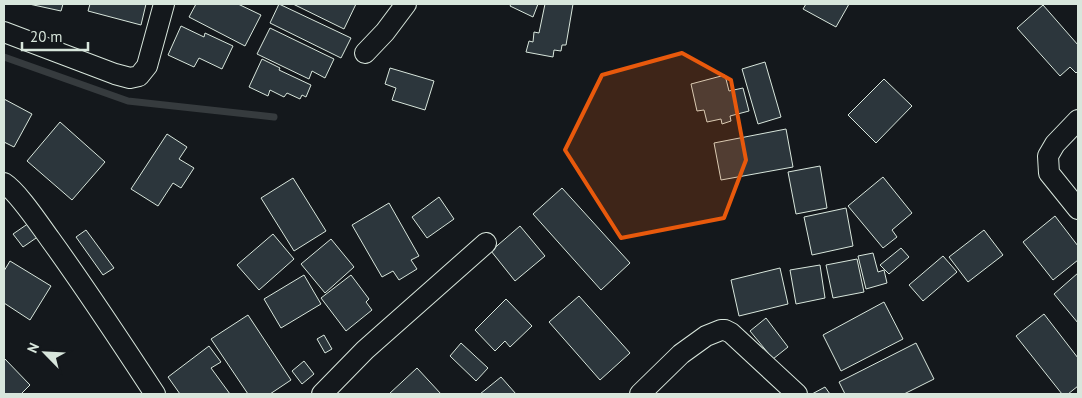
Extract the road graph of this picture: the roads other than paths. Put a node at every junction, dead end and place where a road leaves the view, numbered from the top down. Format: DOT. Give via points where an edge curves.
graph roads {
  1 [pos="164,4"];
  2 [pos="406,4"];
  3 [pos="4,32"];
  4 [pos="365,53"];
  5 [pos="1078,120"];
  6 [pos="4,183"];
  7 [pos="1078,209"];
  8 [pos="486,242"];
  9 [pos="156,394"];
  10 [pos="322,394"];
  11 [pos="640,394"];
  12 [pos="797,394"];
  1 -- 3 [label="street" via="147,66 139,76 130,78"];
  2 -- 4 [label="street"];
  5 -- 7 [label="street" via="1048,156 1049,173"];
  6 -- 9 [label="street" via="44,230"];
  8 -- 10 [label="street" via="365,350"];
  11 -- 12 [label="street" via="681,354 706,336 725,330"];
}
